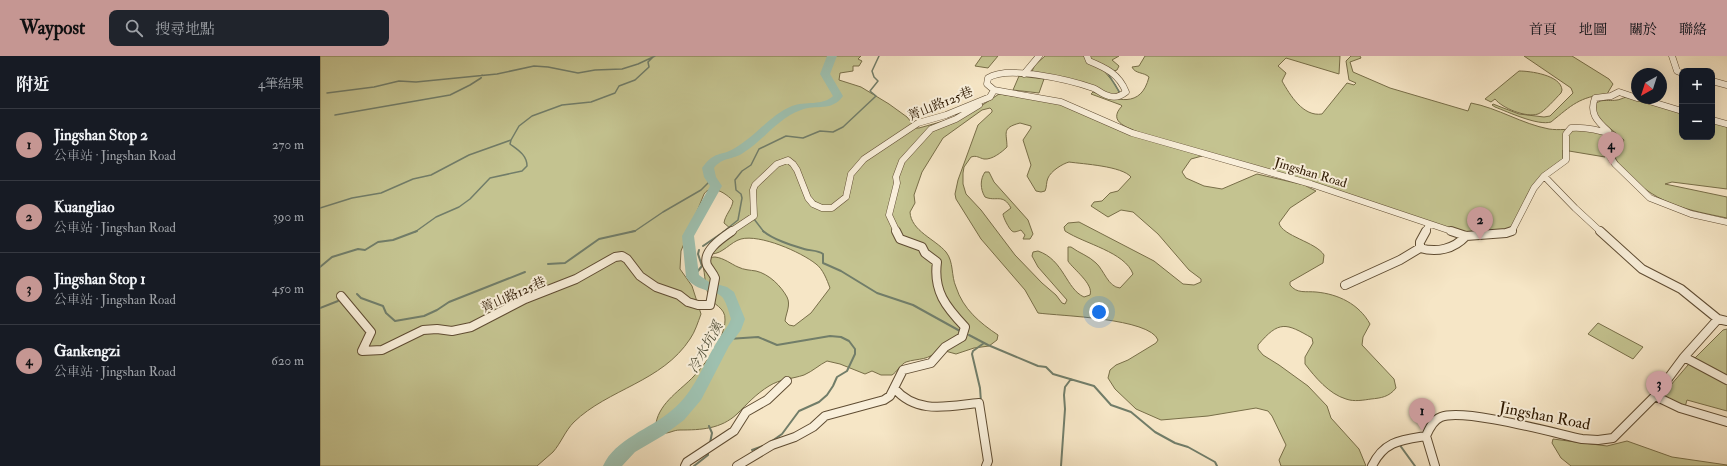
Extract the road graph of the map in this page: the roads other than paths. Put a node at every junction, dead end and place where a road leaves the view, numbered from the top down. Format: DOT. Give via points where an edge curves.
graph roads {
  1 [pos="1039,56"];
  2 [pos="1087,56"];
  3 [pos="1672,56"];
  4 [pos="1679,72"];
  5 [pos="1024,74"];
  6 [pos="1715,82"];
  7 [pos="1727,86"];
  8 [pos="994,90"];
  9 [pos="1631,96"];
  10 [pos="990,97"];
  11 [pos="1658,104"];
  12 [pos="1679,110"];
  13 [pos="1715,121"];
  14 [pos="1727,124"];
  15 [pos="1613,135"];
  16 [pos="1544,176"];
  17 [pos="1727,222"];
  18 [pos="1429,225"];
  19 [pos="1466,236"];
  20 [pos="1420,248"];
  21 [pos="1345,285"];
  22 [pos="341,296"];
  23 [pos="1724,319"];
  24 [pos="1684,357"];
  25 [pos="1727,380"];
  26 [pos="787,382"];
  27 [pos="894,388"];
  28 [pos="1655,396"];
  29 [pos="1727,422"];
  30 [pos="1426,436"];
  31 [pos="685,466"];
  32 [pos="737,466"];
  33 [pos="986,466"];
  34 [pos="1372,466"];
  35 [pos="1435,466"];
  1 -- 5 [label="street"];
  2 -- 5 [label="street" via="1090,61 1115,73 1126,92 1121,96 1109,96 1094,88 1067,80"];
  3 -- 4 [label="street"];
  5 -- 8 [label="street" via="1002,72 993,75 988,78 987,84"];
  6 -- 7 [label="street"];
  8 -- 10 [label="street, 菁山路125巷"];
  8 -- 18 [label="street, Jingshan Road" via="1061,102 1132,133 1311,184"];
  9 -- 15 [label="street" via="1619,92 1611,96 1594,98 1591,104 1594,118"];
  10 -- 22 [label="street, 菁山路125巷" via="918,123 881,147 878,152 860,161 852,173 848,193 840,203 829,208 818,207 810,201 804,193 793,162 788,160 777,164 755,185 754,216 729,233 708,253 706,261 715,277 710,305 688,302 679,295 656,287 640,276 622,256 615,257 559,287 525,299 471,327 456,331 423,330 382,350 366,352 362,351 371,332"];
  10 -- 27 [label="street" via="971,111 931,129 902,161 896,177 897,183 889,215 900,239 922,247 925,253 937,262 935,272 938,292 964,327 962,337 945,348 931,363 903,370"];
  11 -- 12 [label="street"];
  13 -- 14 [label="street"];
  15 -- 16 [label="street, Jingshan Road" via="1584,126 1571,128 1566,134 1566,160"];
  15 -- 17 [label="street" via="1617,145 1611,158 1650,198 1691,214"];
  16 -- 19 [label="street, Jingshan Road" via="1527,201 1512,231"];
  16 -- 23 [label="street" via="1642,269 1681,289"];
  18 -- 19 [label="street, Jingshan Road"];
  18 -- 20 [label="street" via="1420,242"];
  19 -- 20 [label="street" via="1457,245 1447,248"];
  20 -- 21 [label="street"];
  23 -- 24 [label="street, Jingshan Road"];
  24 -- 25 [label="street"];
  24 -- 28 [label="street, Jingshan Road"];
  26 -- 31 [label="street" via="768,400 746,412 734,431"];
  27 -- 32 [label="street" via="890,396 884,400 825,416 795,437 772,445"];
  27 -- 33 [label="street" via="912,404 929,406 979,403 988,461"];
  28 -- 29 [label="street" via="1680,408"];
  28 -- 30 [label="street, Jingshan Road" via="1613,438 1582,439 1469,415 1449,414 1432,424"];
  30 -- 34 [label="street" via="1398,440 1388,445 1380,452"];
  30 -- 35 [label="street"];
}
